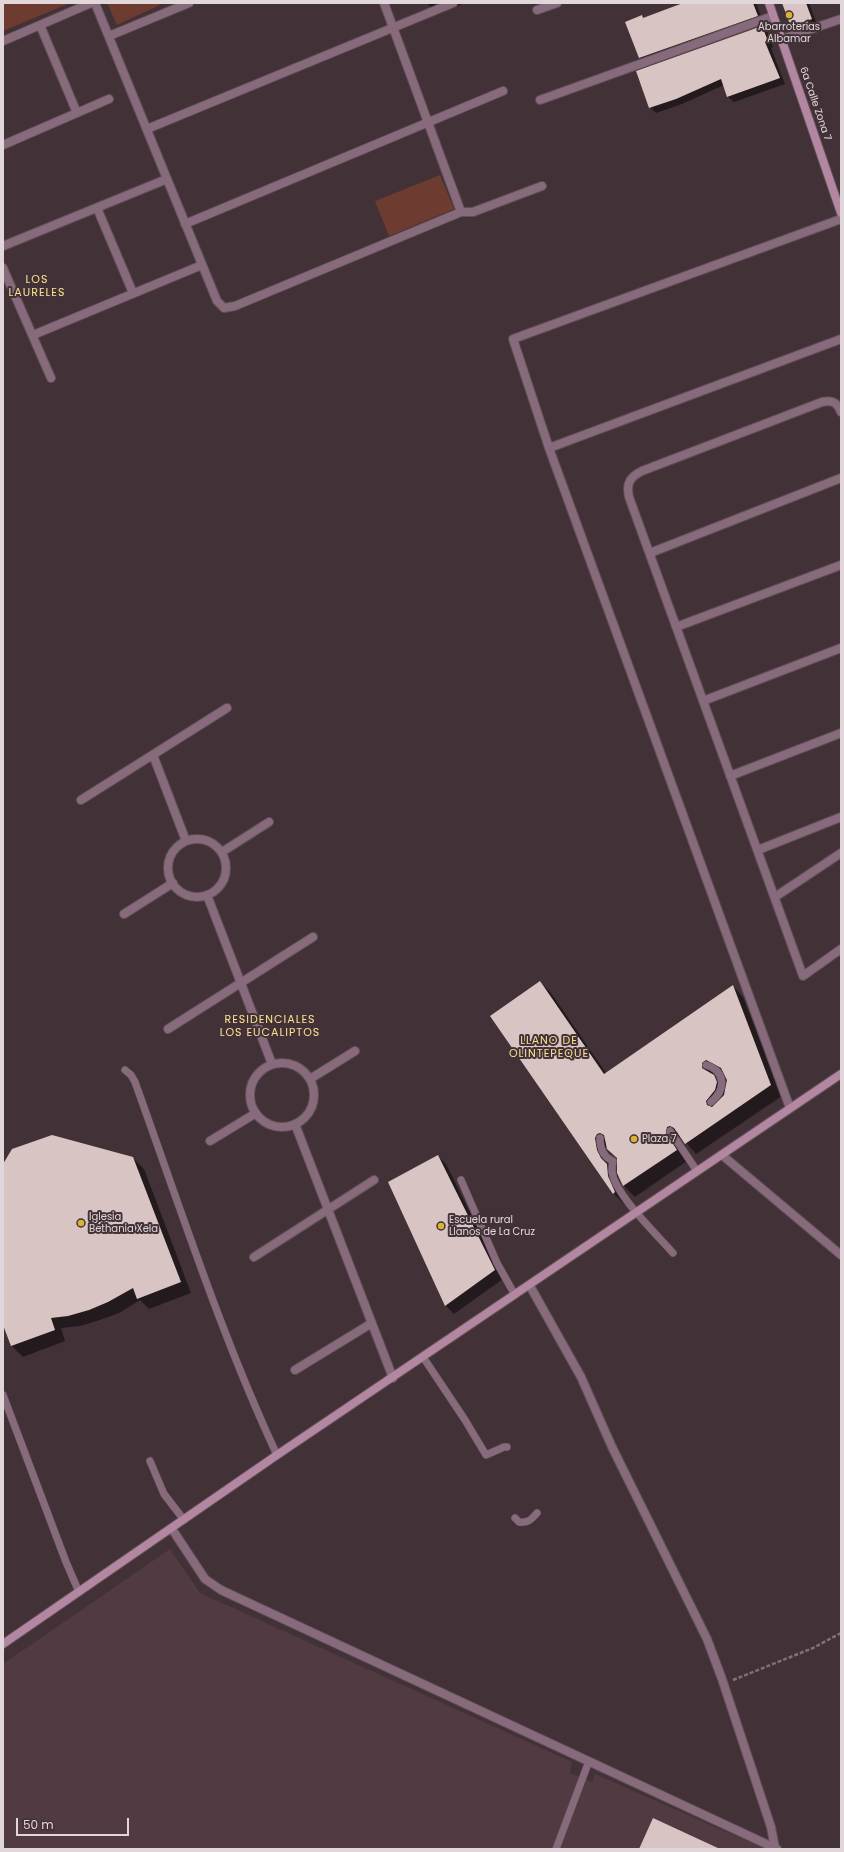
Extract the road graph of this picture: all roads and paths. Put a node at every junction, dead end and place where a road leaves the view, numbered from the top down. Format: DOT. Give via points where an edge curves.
graph roads {
  1 [pos="91,3"];
  2 [pos="95,3"];
  3 [pos="189,3"];
  4 [pos="384,3"];
  5 [pos="453,3"];
  6 [pos="557,3"];
  7 [pos="769,3"];
  8 [pos="537,10"];
  9 [pos="773,16"];
  10 [pos="841,19"];
  11 [pos="40,25"];
  12 [pos="393,28"];
  13 [pos="109,36"];
  14 [pos="782,39"];
  15 [pos="3,41"];
  16 [pos="503,91"];
  17 [pos="109,99"];
  18 [pos="540,100"];
  19 [pos="77,113"];
  20 [pos="428,122"];
  21 [pos="147,129"];
  22 [pos="3,145"];
  23 [pos="167,179"];
  24 [pos="542,186"];
  25 [pos="839,198"];
  26 [pos="97,208"];
  27 [pos="461,212"];
  28 [pos="841,213"];
  29 [pos="841,219"];
  30 [pos="185,224"];
  31 [pos="3,246"];
  32 [pos="202,265"];
  33 [pos="3,268"];
  34 [pos="133,293"];
  35 [pos="32,335"];
  36 [pos="841,338"];
  37 [pos="51,378"];
  38 [pos="841,412"];
  39 [pos="549,448"];
  40 [pos="841,478"];
  41 [pos="650,553"];
  42 [pos="841,565"];
  43 [pos="676,627"];
  44 [pos="841,648"];
  45 [pos="702,701"];
  46 [pos="226,708"];
  47 [pos="841,733"];
  48 [pos="153,755"];
  49 [pos="730,776"];
  50 [pos="81,800"];
  51 [pos="841,817"];
  52 [pos="269,822"];
  53 [pos="186,841"];
  54 [pos="758,850"];
  55 [pos="222,852"];
  56 [pos="841,853"];
  57 [pos="173,883"];
  58 [pos="207,895"];
  59 [pos="775,897"];
  60 [pos="124,914"];
  61 [pos="312,937"];
  62 [pos="841,949"];
  63 [pos="241,982"];
  64 [pos="168,1029"];
  65 [pos="355,1051"];
  66 [pos="272,1064"];
  67 [pos="706,1065"];
  68 [pos="125,1070"];
  69 [pos="841,1074"];
  70 [pos="310,1079"];
  71 [pos="711,1102"];
  72 [pos="790,1108"];
  73 [pos="256,1113"];
  74 [pos="295,1124"];
  75 [pos="670,1130"];
  76 [pos="600,1138"];
  77 [pos="210,1141"];
  78 [pos="722,1155"];
  79 [pos="697,1171"];
  80 [pos="374,1180"];
  81 [pos="461,1180"];
  82 [pos="328,1209"];
  83 [pos="636,1212"];
  84 [pos="673,1253"];
  85 [pos="841,1255"];
  86 [pos="254,1257"];
  87 [pos="530,1286"];
  88 [pos="515,1295"];
  89 [pos="372,1323"];
  90 [pos="423,1357"];
  91 [pos="295,1370"];
  92 [pos="393,1378"];
  93 [pos="3,1395"];
  94 [pos="508,1447"];
  95 [pos="277,1455"];
  96 [pos="150,1461"];
  97 [pos="537,1513"];
  98 [pos="515,1518"];
  99 [pos="184,1520"];
  100 [pos="172,1529"];
  101 [pos="80,1592"];
  102 [pos="841,1633"];
  103 [pos="3,1644"];
  104 [pos="724,1684"];
  105 [pos="589,1761"];
  106 [pos="556,1849"];
  107 [pos="776,1849"];
  1 -- 11 [label="street"];
  2 -- 13 [label="street"];
  3 -- 13 [label="street"];
  4 -- 12 [label="street"];
  5 -- 12 [label="street"];
  6 -- 8 [label="street"];
  7 -- 9 [label="main road, 6a Calle Zona 7"];
  9 -- 14 [label="main road, 6a Calle Zona 7"];
  9 -- 18 [label="street"];
  10 -- 14 [label="street"];
  11 -- 15 [label="street"];
  11 -- 19 [label="street"];
  12 -- 20 [label="street"];
  12 -- 21 [label="street"];
  13 -- 21 [label="street"];
  14 -- 25 [label="main road, 6a Calle Zona 7"];
  16 -- 20 [label="street"];
  17 -- 19 [label="street"];
  19 -- 22 [label="street"];
  20 -- 27 [label="street"];
  20 -- 30 [label="street"];
  21 -- 23 [label="street"];
  23 -- 26 [label="street"];
  23 -- 30 [label="street"];
  24 -- 27 [label="street" via="473,212"];
  25 -- 28 [label="main road, 6a Calle Zona 7"];
  26 -- 31 [label="street"];
  26 -- 34 [label="street"];
  27 -- 32 [label="street" via="229,308 224,308 217,301"];
  29 -- 39 [label="street" via="513,339"];
  30 -- 32 [label="street"];
  32 -- 34 [label="street"];
  33 -- 35 [label="street"];
  34 -- 35 [label="street"];
  35 -- 37 [label="street"];
  36 -- 39 [label="street"];
  38 -- 41 [label="street" via="833,401 822,402 632,477 628,485 629,497"];
  39 -- 72 [label="street"];
  40 -- 41 [label="street"];
  41 -- 43 [label="street"];
  42 -- 43 [label="street"];
  43 -- 45 [label="street"];
  44 -- 45 [label="street"];
  45 -- 49 [label="street"];
  46 -- 48 [label="street"];
  47 -- 49 [label="street"];
  48 -- 50 [label="street"];
  48 -- 53 [label="street"];
  49 -- 54 [label="street"];
  51 -- 54 [label="street"];
  52 -- 55 [label="street"];
  53 -- 55 [label="street" via="203,839 211,842"];
  53 -- 57 [label="street" via="176,848 170,859 169,868"];
  54 -- 59 [label="street"];
  55 -- 58 [label="street" via="226,862 224,878 217,888"];
  56 -- 59 [label="street"];
  57 -- 58 [label="street" via="188,895"];
  57 -- 60 [label="street"];
  58 -- 63 [label="street"];
  59 -- 62 [label="street" via="803,976"];
  61 -- 63 [label="street"];
  63 -- 64 [label="street"];
  63 -- 66 [label="street"];
  65 -- 70 [label="street"];
  66 -- 70 [label="street" via="288,1063 297,1066"];
  66 -- 73 [label="street" via="255,1077 251,1086 251,1100"];
  67 -- 71 [label="lane" via="716,1070 722,1082 721,1092"];
  68 -- 95 [label="lane" via="135,1082 220,1317"];
  69 -- 72 [label="main road"];
  70 -- 74 [label="street" via="314,1101 303,1120"];
  72 -- 78 [label="main road"];
  73 -- 74 [label="street" via="263,1121 273,1126"];
  73 -- 77 [label="street"];
  74 -- 82 [label="street"];
  75 -- 79 [label="lane"];
  76 -- 83 [label="lane" via="605,1156 613,1161 613,1178"];
  78 -- 79 [label="main road"];
  78 -- 85 [label="street"];
  79 -- 83 [label="main road"];
  80 -- 82 [label="street"];
  81 -- 88 [label="lane"];
  82 -- 86 [label="street"];
  82 -- 89 [label="street"];
  83 -- 84 [label="lane"];
  83 -- 87 [label="main road"];
  87 -- 88 [label="main road"];
  87 -- 104 [label="street" via="594,1404 612,1447 707,1639"];
  88 -- 90 [label="main road"];
  89 -- 91 [label="street"];
  89 -- 92 [label="street"];
  90 -- 92 [label="main road"];
  90 -- 94 [label="lane" via="486,1455"];
  92 -- 95 [label="main road"];
  93 -- 101 [label="lane" via="66,1562"];
  95 -- 99 [label="main road"];
  96 -- 99 [label="lane" via="164,1494"];
  97 -- 98 [label="lane" via="532,1520 525,1523"];
  99 -- 100 [label="main road"];
  100 -- 101 [label="main road"];
  100 -- 105 [label="street" via="205,1579 221,1590"];
  101 -- 103 [label="main road"];
  102 -- 104 [label="path" via="807,1651"];
  104 -- 107 [label="street"];
  105 -- 106 [label="lane"];
  105 -- 107 [label="street"];
}
